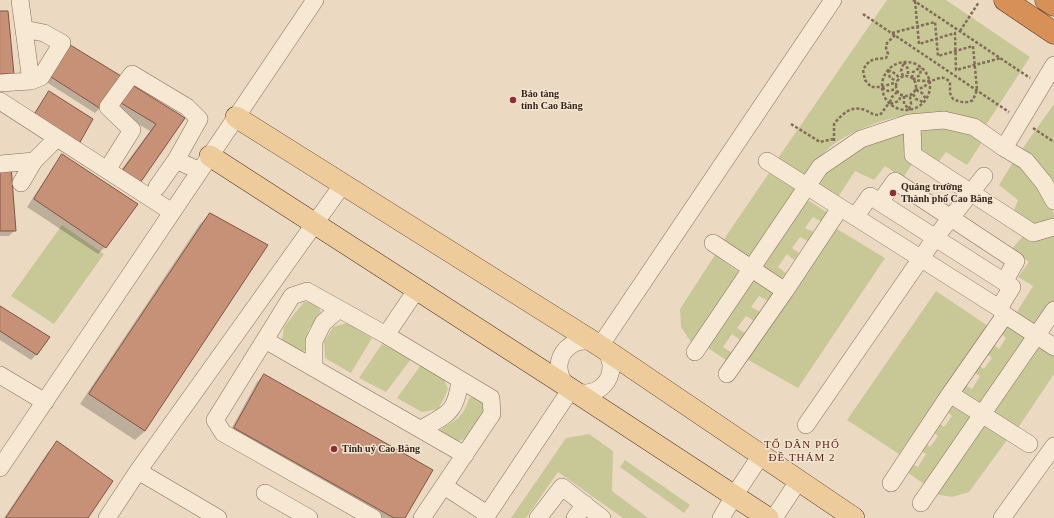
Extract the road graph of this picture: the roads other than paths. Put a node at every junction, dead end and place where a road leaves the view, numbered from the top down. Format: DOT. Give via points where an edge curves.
graph roads {
  1 [pos="20,0"];
  2 [pos="315,0"];
  3 [pos="833,0"];
  4 [pos="1005,0"];
  5 [pos="1046,0"];
  6 [pos="1054,5"];
  7 [pos="24,29"];
  8 [pos="1054,33"];
  9 [pos="1054,65"];
  10 [pos="31,81"];
  11 [pos="2,87"];
  12 [pos="0,101"];
  13 [pos="910,116"];
  14 [pos="236,117"];
  15 [pos="57,138"];
  16 [pos="1004,148"];
  17 [pos="176,160"];
  18 [pos="767,161"];
  19 [pos="34,162"];
  20 [pos="0,164"];
  21 [pos="205,164"];
  22 [pos="107,170"];
  23 [pos="984,176"];
  24 [pos="21,183"];
  25 [pos="343,184"];
  26 [pos="806,186"];
  27 [pos="157,187"];
  28 [pos="971,193"];
  29 [pos="1054,201"];
  30 [pos="880,202"];
  31 [pos="840,208"];
  32 [pos="172,212"];
  33 [pos="855,217"];
  34 [pos="952,218"];
  35 [pos="315,224"];
  36 [pos="1054,226"];
  37 [pos="935,238"];
  38 [pos="713,243"];
  39 [pos="922,260"];
  40 [pos="752,268"];
  41 [pos="1004,282"];
  42 [pos="416,289"];
  43 [pos="785,291"];
  44 [pos="339,309"];
  45 [pos="1054,310"];
  46 [pos="1002,311"];
  47 [pos="386,335"];
  48 [pos="1036,336"];
  49 [pos="265,340"];
  50 [pos="600,346"];
  51 [pos="1054,347"];
  52 [pos="695,352"];
  53 [pos="314,368"];
  54 [pos="727,374"];
  55 [pos="0,375"];
  56 [pos="460,380"];
  57 [pos="571,389"];
  58 [pos="950,394"];
  59 [pos="44,402"];
  60 [pos="981,414"];
  61 [pos="806,425"];
  62 [pos="421,429"];
  63 [pos="1029,444"];
  64 [pos="1054,446"];
  65 [pos="465,455"];
  66 [pos="761,455"];
  67 [pos="0,468"];
  68 [pos="138,471"];
  69 [pos="799,480"];
  70 [pos="890,483"];
  71 [pos="444,486"];
  72 [pos="265,493"];
  73 [pos="734,496"];
  74 [pos="921,503"];
  75 [pos="585,504"];
  76 [pos="486,516"];
  77 [pos="107,518"];
  78 [pos="218,518"];
  79 [pos="309,518"];
  80 [pos="373,518"];
  81 [pos="422,518"];
  82 [pos="538,518"];
  83 [pos="575,518"];
  84 [pos="602,518"];
  85 [pos="721,518"];
  86 [pos="768,518"];
  87 [pos="774,518"];
  88 [pos="854,518"];
  89 [pos="1002,518"];
  1 -- 7 [label="street"];
  2 -- 14 [label="street"];
  3 -- 50 [label="street"];
  4 -- 8 [label="highway"];
  5 -- 6 [label="highway"];
  7 -- 10 [label="street"];
  7 -- 10 [label="street" via="44,33 62,43 41,77"];
  9 -- 16 [label="street"];
  10 -- 11 [label="street"];
  12 -- 15 [label="street"];
  13 -- 16 [label="street" via="974,127"];
  13 -- 26 [label="street" via="861,139 836,147"];
  13 -- 28 [label="street" via="914,155"];
  14 -- 21 [label="street"];
  14 -- 25 [label="main road"];
  15 -- 19 [label="street"];
  15 -- 22 [label="street"];
  16 -- 29 [label="street" via="1026,161 1044,183"];
  17 -- 21 [label="street"];
  17 -- 22 [label="street" via="199,119 187,107 132,74 108,107 132,130"];
  17 -- 27 [label="street"];
  18 -- 26 [label="street"];
  19 -- 20 [label="street"];
  19 -- 24 [label="street"];
  21 -- 32 [label="street"];
  21 -- 35 [label="main road"];
  22 -- 32 [label="street"];
  23 -- 28 [label="street"];
  25 -- 35 [label="street"];
  25 -- 50 [label="main road"];
  26 -- 31 [label="street"];
  26 -- 40 [label="street"];
  28 -- 34 [label="street"];
  28 -- 36 [label="street" via="1034,233"];
  30 -- 33 [label="street" via="870,196"];
  30 -- 34 [label="street" via="895,181"];
  30 -- 37 [label="street"];
  31 -- 33 [label="street"];
  31 -- 43 [label="street"];
  32 -- 59 [label="street"];
  33 -- 39 [label="street"];
  34 -- 37 [label="street"];
  34 -- 41 [label="street" via="1016,261"];
  35 -- 42 [label="main road"];
  35 -- 68 [label="street"];
  37 -- 39 [label="street"];
  37 -- 41 [label="street"];
  38 -- 40 [label="street"];
  39 -- 46 [label="street"];
  39 -- 61 [label="street"];
  40 -- 43 [label="street"];
  40 -- 52 [label="street"];
  41 -- 46 [label="street" via="1012,287"];
  42 -- 47 [label="street"];
  42 -- 57 [label="main road"];
  43 -- 54 [label="street"];
  44 -- 47 [label="street"];
  44 -- 49 [label="street" via="307,291 292,296"];
  44 -- 53 [label="street" via="322,323 314,341"];
  45 -- 48 [label="street"];
  46 -- 48 [label="street"];
  46 -- 58 [label="street"];
  47 -- 56 [label="street"];
  48 -- 51 [label="street"];
  48 -- 60 [label="street"];
  49 -- 53 [label="street"];
  49 -- 80 [label="street" via="214,420 223,433"];
  50 -- 57 [label="street" via="610,360 611,369 606,381 596,390 588,392"];
  50 -- 57 [label="street" via="584,341 572,344 563,352 559,368 561,376"];
  50 -- 66 [label="main road"];
  53 -- 62 [label="street"];
  55 -- 59 [label="street"];
  56 -- 62 [label="street" via="458,398 447,414"];
  56 -- 65 [label="street" via="491,398 492,414"];
  57 -- 73 [label="main road"];
  57 -- 76 [label="street"];
  58 -- 60 [label="street"];
  58 -- 70 [label="street"];
  59 -- 67 [label="street"];
  60 -- 63 [label="street"];
  60 -- 74 [label="street"];
  62 -- 65 [label="street"];
  64 -- 89 [label="street"];
  65 -- 71 [label="street"];
  66 -- 69 [label="main road"];
  66 -- 73 [label="street"];
  68 -- 77 [label="street"];
  68 -- 78 [label="street"];
  69 -- 87 [label="street"];
  69 -- 88 [label="main road"];
  71 -- 76 [label="street"];
  71 -- 81 [label="street"];
  72 -- 79 [label="street"];
  73 -- 85 [label="street"];
  73 -- 86 [label="main road"];
  75 -- 82 [label="street" via="562,486"];
  75 -- 83 [label="street"];
  75 -- 84 [label="street"];
}
